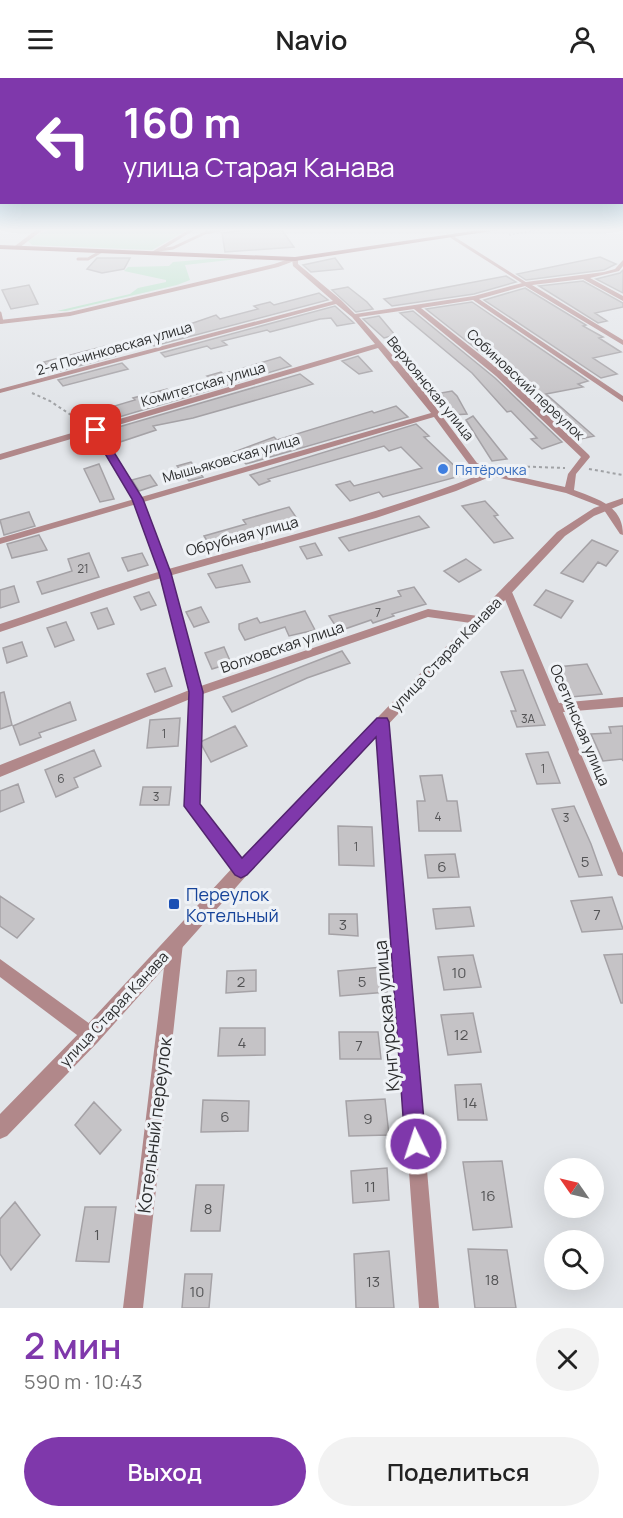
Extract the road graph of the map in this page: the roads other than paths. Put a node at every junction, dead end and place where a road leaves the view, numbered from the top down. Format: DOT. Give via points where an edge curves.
graph roads {
  1 [pos="188,286"];
  2 [pos="321,286"];
  3 [pos="517,286"];
  4 [pos="530,286"];
  5 [pos="600,286"];
  6 [pos="474,298"];
  7 [pos="623,299"];
  8 [pos="339,301"];
  9 [pos="416,307"];
  10 [pos="0,314"];
  11 [pos="354,316"];
  12 [pos="1,322"];
  13 [pos="623,344"];
  14 [pos="379,345"];
  15 [pos="0,391"];
  16 [pos="623,400"];
  17 [pos="435,414"];
  18 [pos="96,430"];
  19 [pos="0,457"];
  20 [pos="491,473"];
  21 [pos="568,491"];
  22 [pos="137,499"];
  23 [pos="623,501"];
  24 [pos="606,505"];
  25 [pos="623,532"];
  26 [pos="0,541"];
  27 [pos="165,573"];
  28 [pos="507,592"];
  29 [pos="478,620"];
  30 [pos="0,628"];
  31 [pos="196,692"];
  32 [pos="623,702"];
  33 [pos="556,708"];
  34 [pos="382,722"];
  35 [pos="0,771"];
  36 [pos="241,870"];
  37 [pos="623,870"];
  38 [pos="176,941"];
  39 [pos="0,967"];
  40 [pos="91,1035"];
  41 [pos="0,1129"];
  42 [pos="133,1308"];
  43 [pos="429,1308"];
  1 -- 12 [label="street" via="70,314"];
  2 -- 8 [label="street, Верхоянская улица"];
  3 -- 6 [label="street"];
  4 -- 13 [label="street"];
  5 -- 7 [label="street"];
  6 -- 9 [label="street"];
  6 -- 16 [label="street"];
  8 -- 11 [label="street, Верхоянская улица"];
  8 -- 15 [label="street, 2-я Починковская улица"];
  9 -- 11 [label="street"];
  9 -- 21 [label="street, Собиновский переулок" via="498,374 586,457 572,474"];
  10 -- 12 [label="lane"];
  11 -- 14 [label="street, Верхоянская улица"];
  14 -- 17 [label="street, Верхоянская улица"];
  14 -- 18 [label="street, Комитетская улица"];
  17 -- 20 [label="street, Верхоянская улица" via="474,465"];
  17 -- 22 [label="street, Мышьяковская улица"];
  18 -- 19 [label="street, Комитетская улица"];
  18 -- 22 [label="lane"];
  20 -- 21 [label="street, Верхоянская улица"];
  20 -- 27 [label="street, Обрубная улица" via="457,488 350,522"];
  21 -- 24 [label="street, Верхоянская улица"];
  22 -- 26 [label="street, Мышьяковская улица"];
  22 -- 27 [label="lane"];
  23 -- 24 [label="street, улица Старая Канава"];
  24 -- 25 [label="street"];
  24 -- 28 [label="street, улица Старая Канава" via="588,513 561,534"];
  27 -- 30 [label="street, Обрубная улица"];
  27 -- 31 [label="lane"];
  28 -- 29 [label="street, улица Старая Канава"];
  28 -- 33 [label="street, Осетинская улица"];
  29 -- 31 [label="street, Волховская улица" via="428,613"];
  29 -- 34 [label="street, улица Старая Канава"];
  31 -- 35 [label="street, Волховская улица"];
  31 -- 36 [label="lane" via="192,806"];
  32 -- 33 [label="street"];
  33 -- 37 [label="street, Осетинская улица"];
  34 -- 36 [label="street, улица Старая Канава"];
  34 -- 43 [label="street, Кунгурская улица"];
  36 -- 38 [label="street, улица Старая Канава"];
  38 -- 40 [label="street, улица Старая Канава"];
  38 -- 42 [label="street, Котельный переулок"];
  39 -- 40 [label="street"];
  40 -- 41 [label="street, улица Старая Канава"];
}
